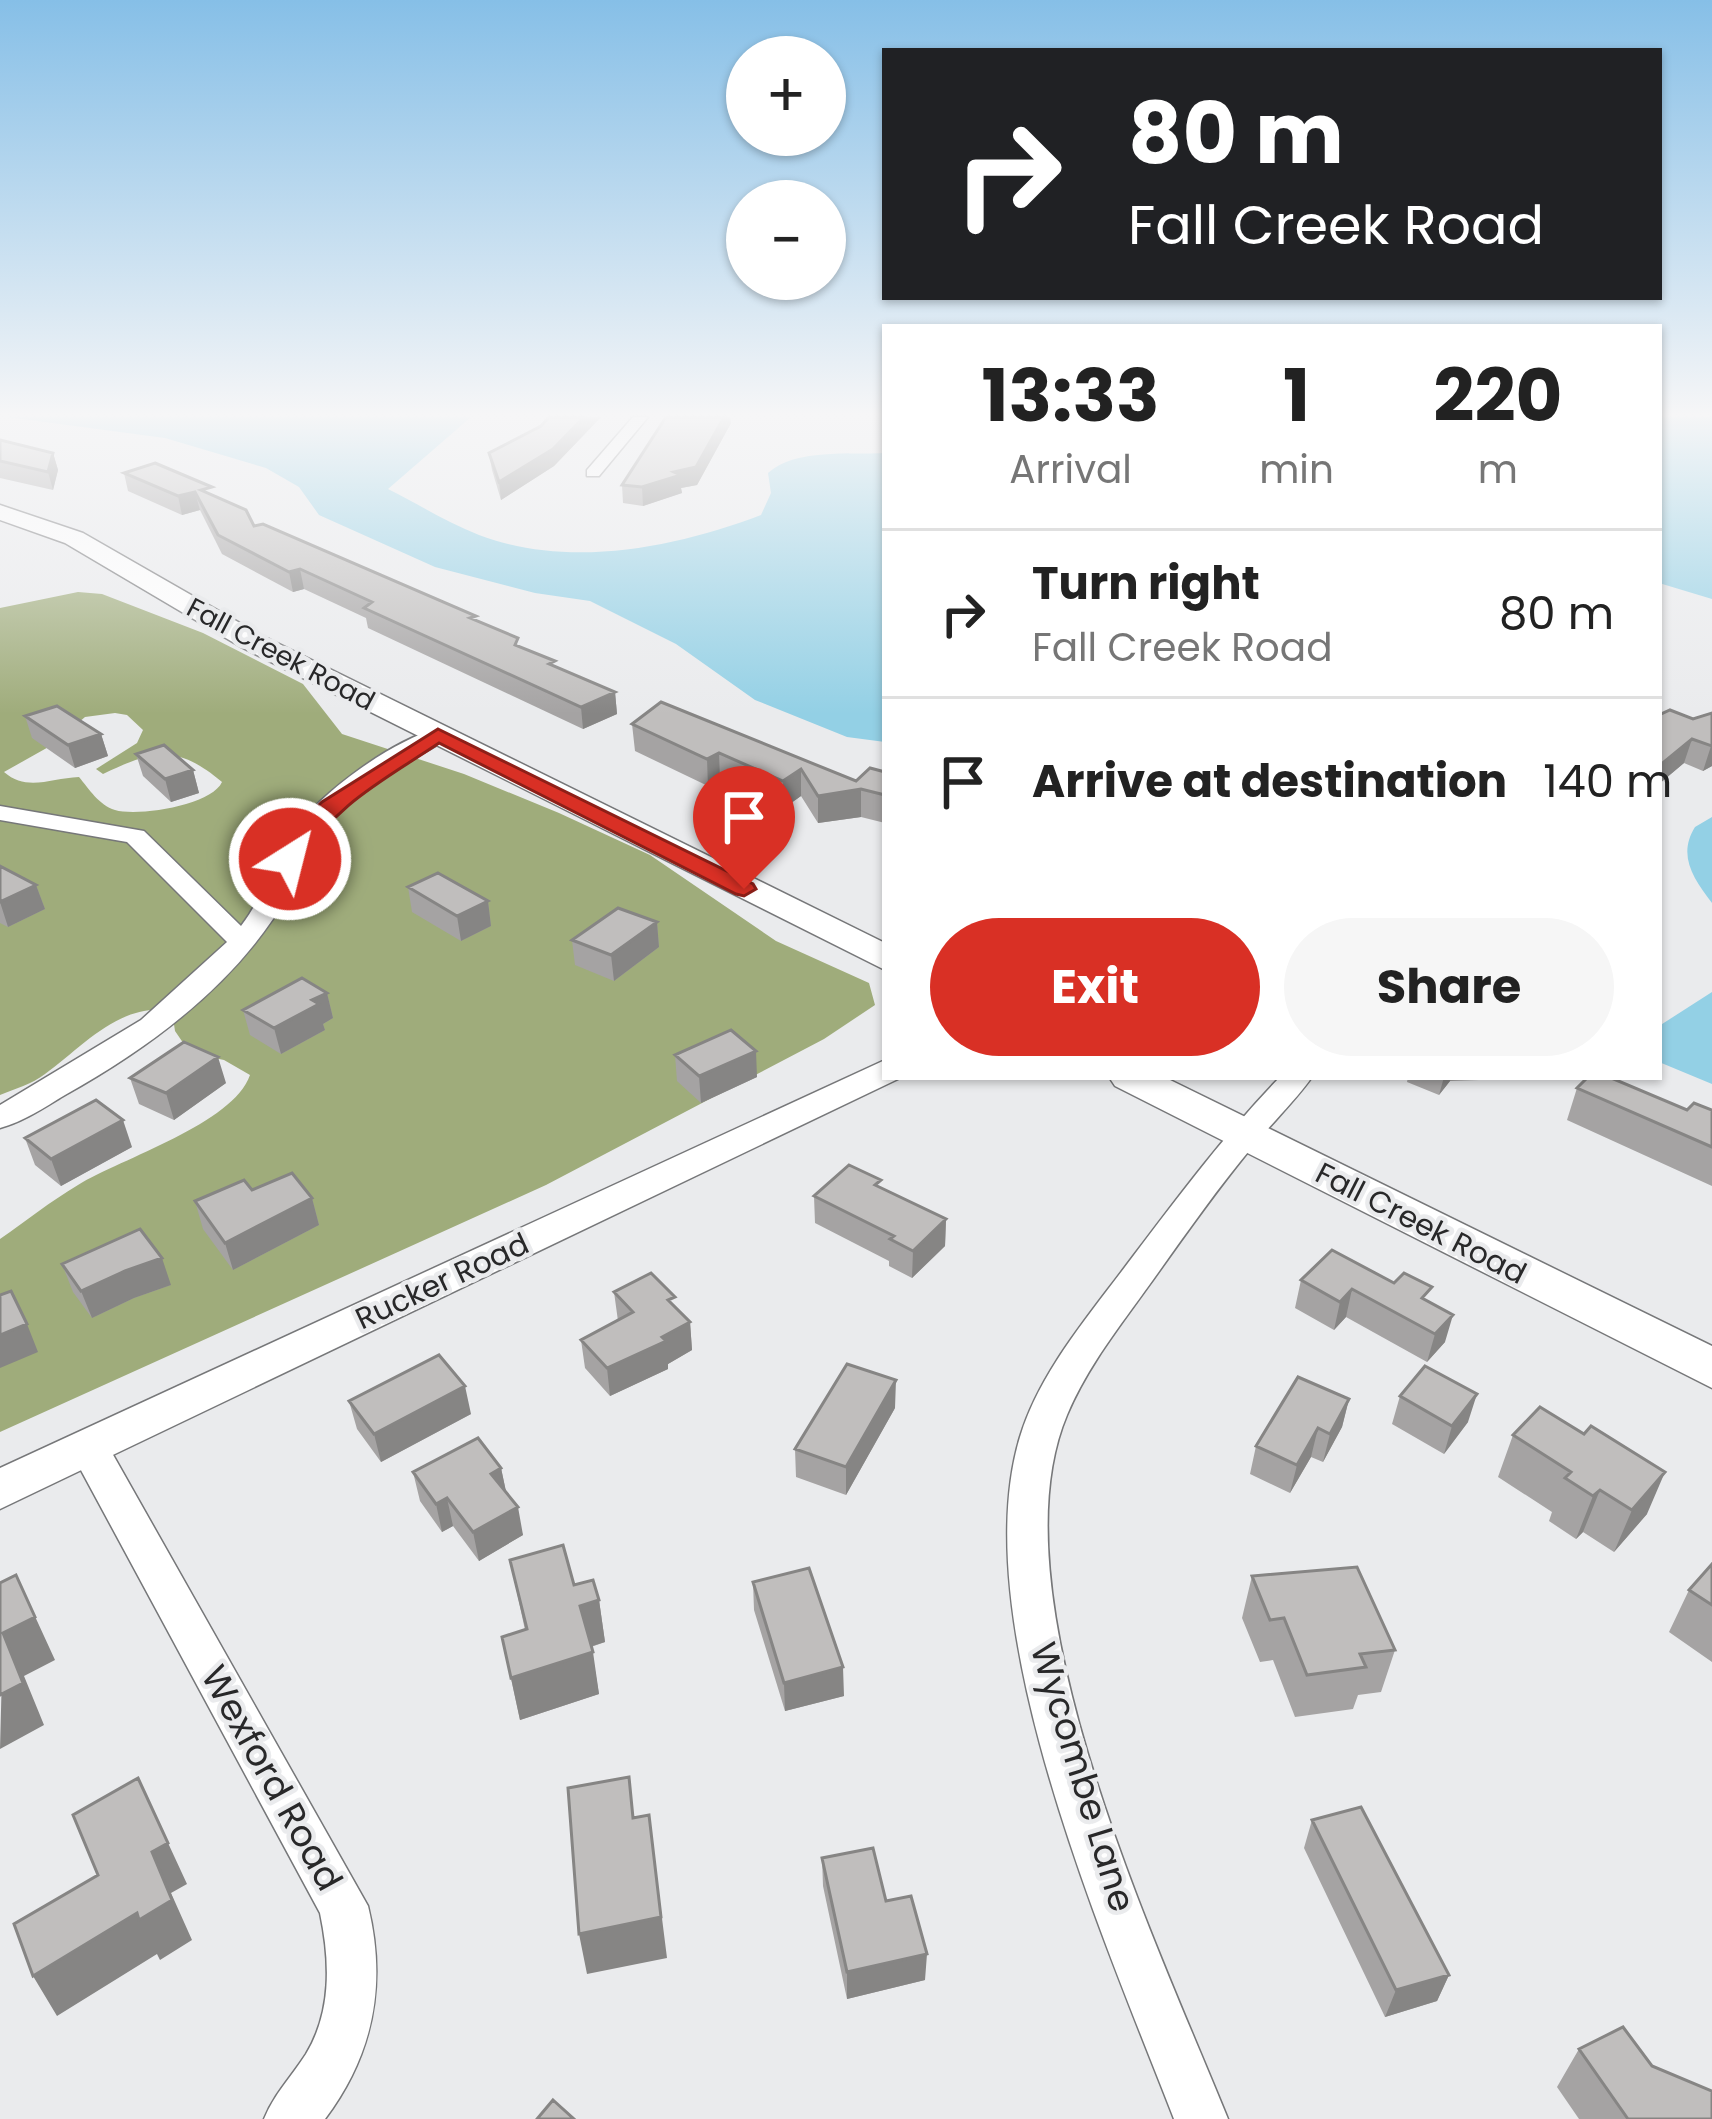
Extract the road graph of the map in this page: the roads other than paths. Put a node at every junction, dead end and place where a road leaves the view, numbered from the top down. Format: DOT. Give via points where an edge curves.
graph roads {
  1 [pos="10,516"];
  2 [pos="438,735"];
  3 [pos="0,813"];
  4 [pos="242,942"];
  5 [pos="882,957"];
  6 [pos="882,1072"];
  7 [pos="1136,1080"];
  8 [pos="1295,1080"];
  9 [pos="0,1118"];
  10 [pos="1243,1133"];
  11 [pos="1712,1369"];
  12 [pos="89,1448"];
  13 [pos="0,1490"];
  14 [pos="291,2119"];
  15 [pos="1201,2119"];
  1 -- 2 [label="main road, Fall Creek Road" via="93,548 227,628"];
  2 -- 4 [label="street" via="313,822"];
  2 -- 5 [label="main road, Fall Creek Road"];
  3 -- 4 [label="street" via="135,836"];
  4 -- 9 [label="street" via="162,1018"];
  6 -- 12 [label="street, Rucker Road"];
  7 -- 10 [label="main road, Fall Creek Road"];
  8 -- 10 [label="street, Wycombe Lane"];
  10 -- 11 [label="main road, Fall Creek Road"];
  10 -- 15 [label="street, Wycombe Lane" via="1069,1373 1038,1441 1026,1519 1032,1600 1061,1728"];
  12 -- 13 [label="street, Rucker Road"];
  12 -- 14 [label="street, Wexford Road" via="343,1906 357,1969 350,2019 327,2070"];
}
